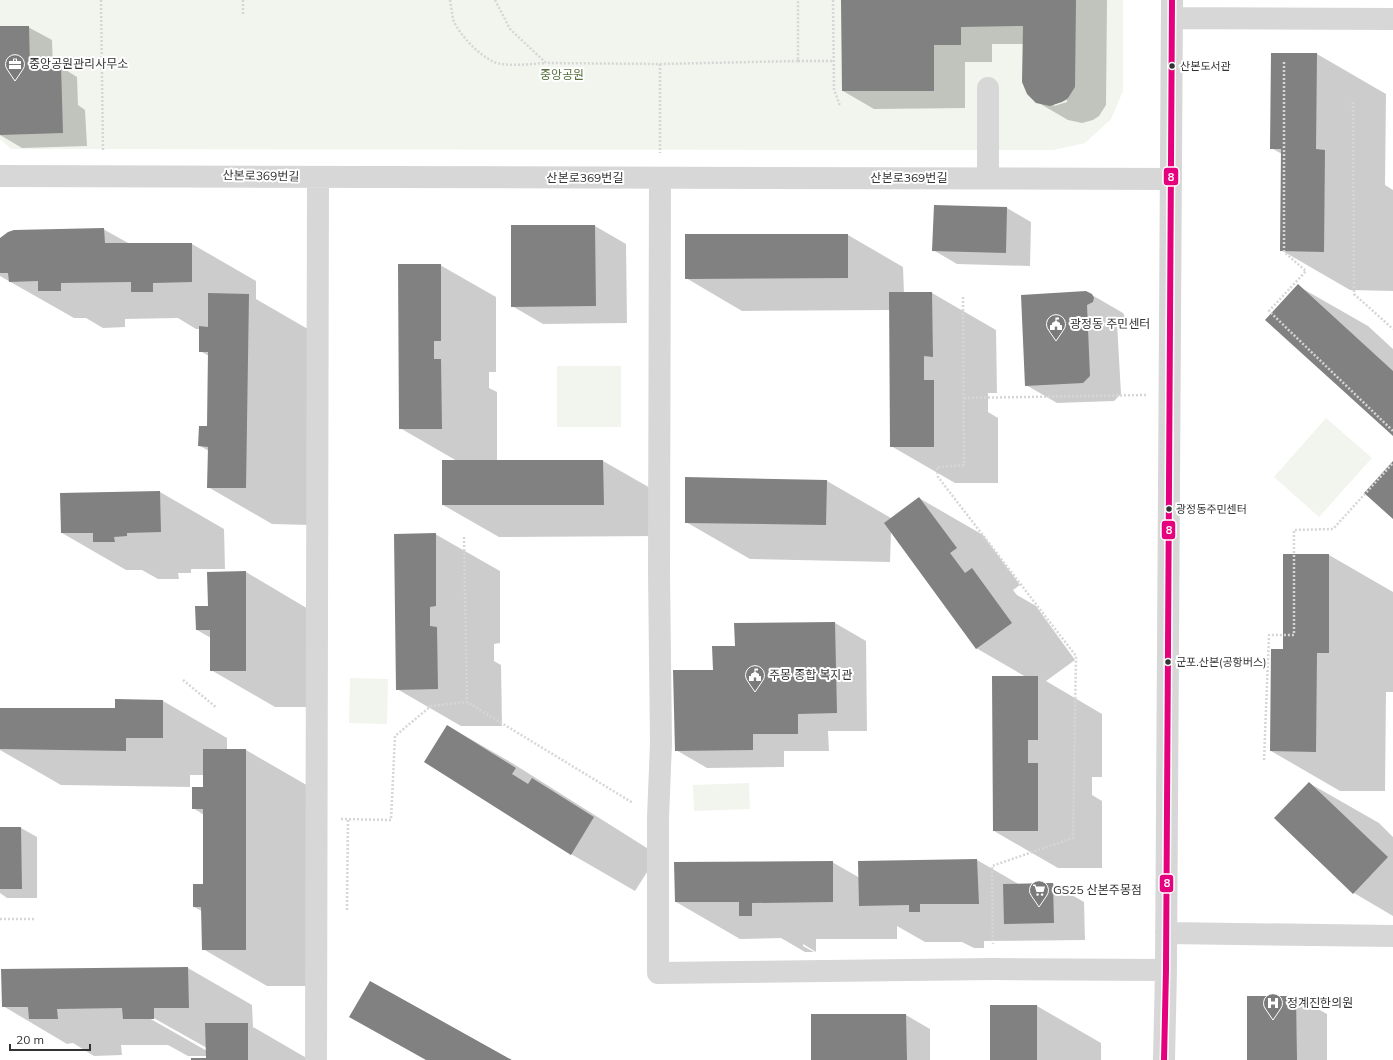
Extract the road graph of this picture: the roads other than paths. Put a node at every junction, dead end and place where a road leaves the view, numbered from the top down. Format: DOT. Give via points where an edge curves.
graph roads {
  1 [pos="1172,9"];
  2 [pos="1393,19"];
  3 [pos="988,88"];
  4 [pos="0,176"];
  5 [pos="318,177"];
  6 [pos="660,178"];
  7 [pos="988,178"];
  8 [pos="1171,179"];
  9 [pos="1166,933"];
  10 [pos="1393,936"];
  11 [pos="1166,970"];
  12 [pos="316,1060"];
  13 [pos="1164,1060"];
  1 -- 2 [label="street"];
  1 -- 8 [label="street"];
  3 -- 7 [label="street"];
  4 -- 5 [label="street, 산본로369번길"];
  5 -- 6 [label="street, 산본로369번길"];
  5 -- 12 [label="street"];
  6 -- 7 [label="street, 산본로369번길"];
  6 -- 11 [label="street" via="661,743 658,818 658,974 993,969"];
  7 -- 8 [label="street, 산본로369번길"];
  8 -- 9 [label="street"];
  9 -- 10 [label="street"];
  9 -- 11 [label="street"];
  11 -- 13 [label="street"];
}
